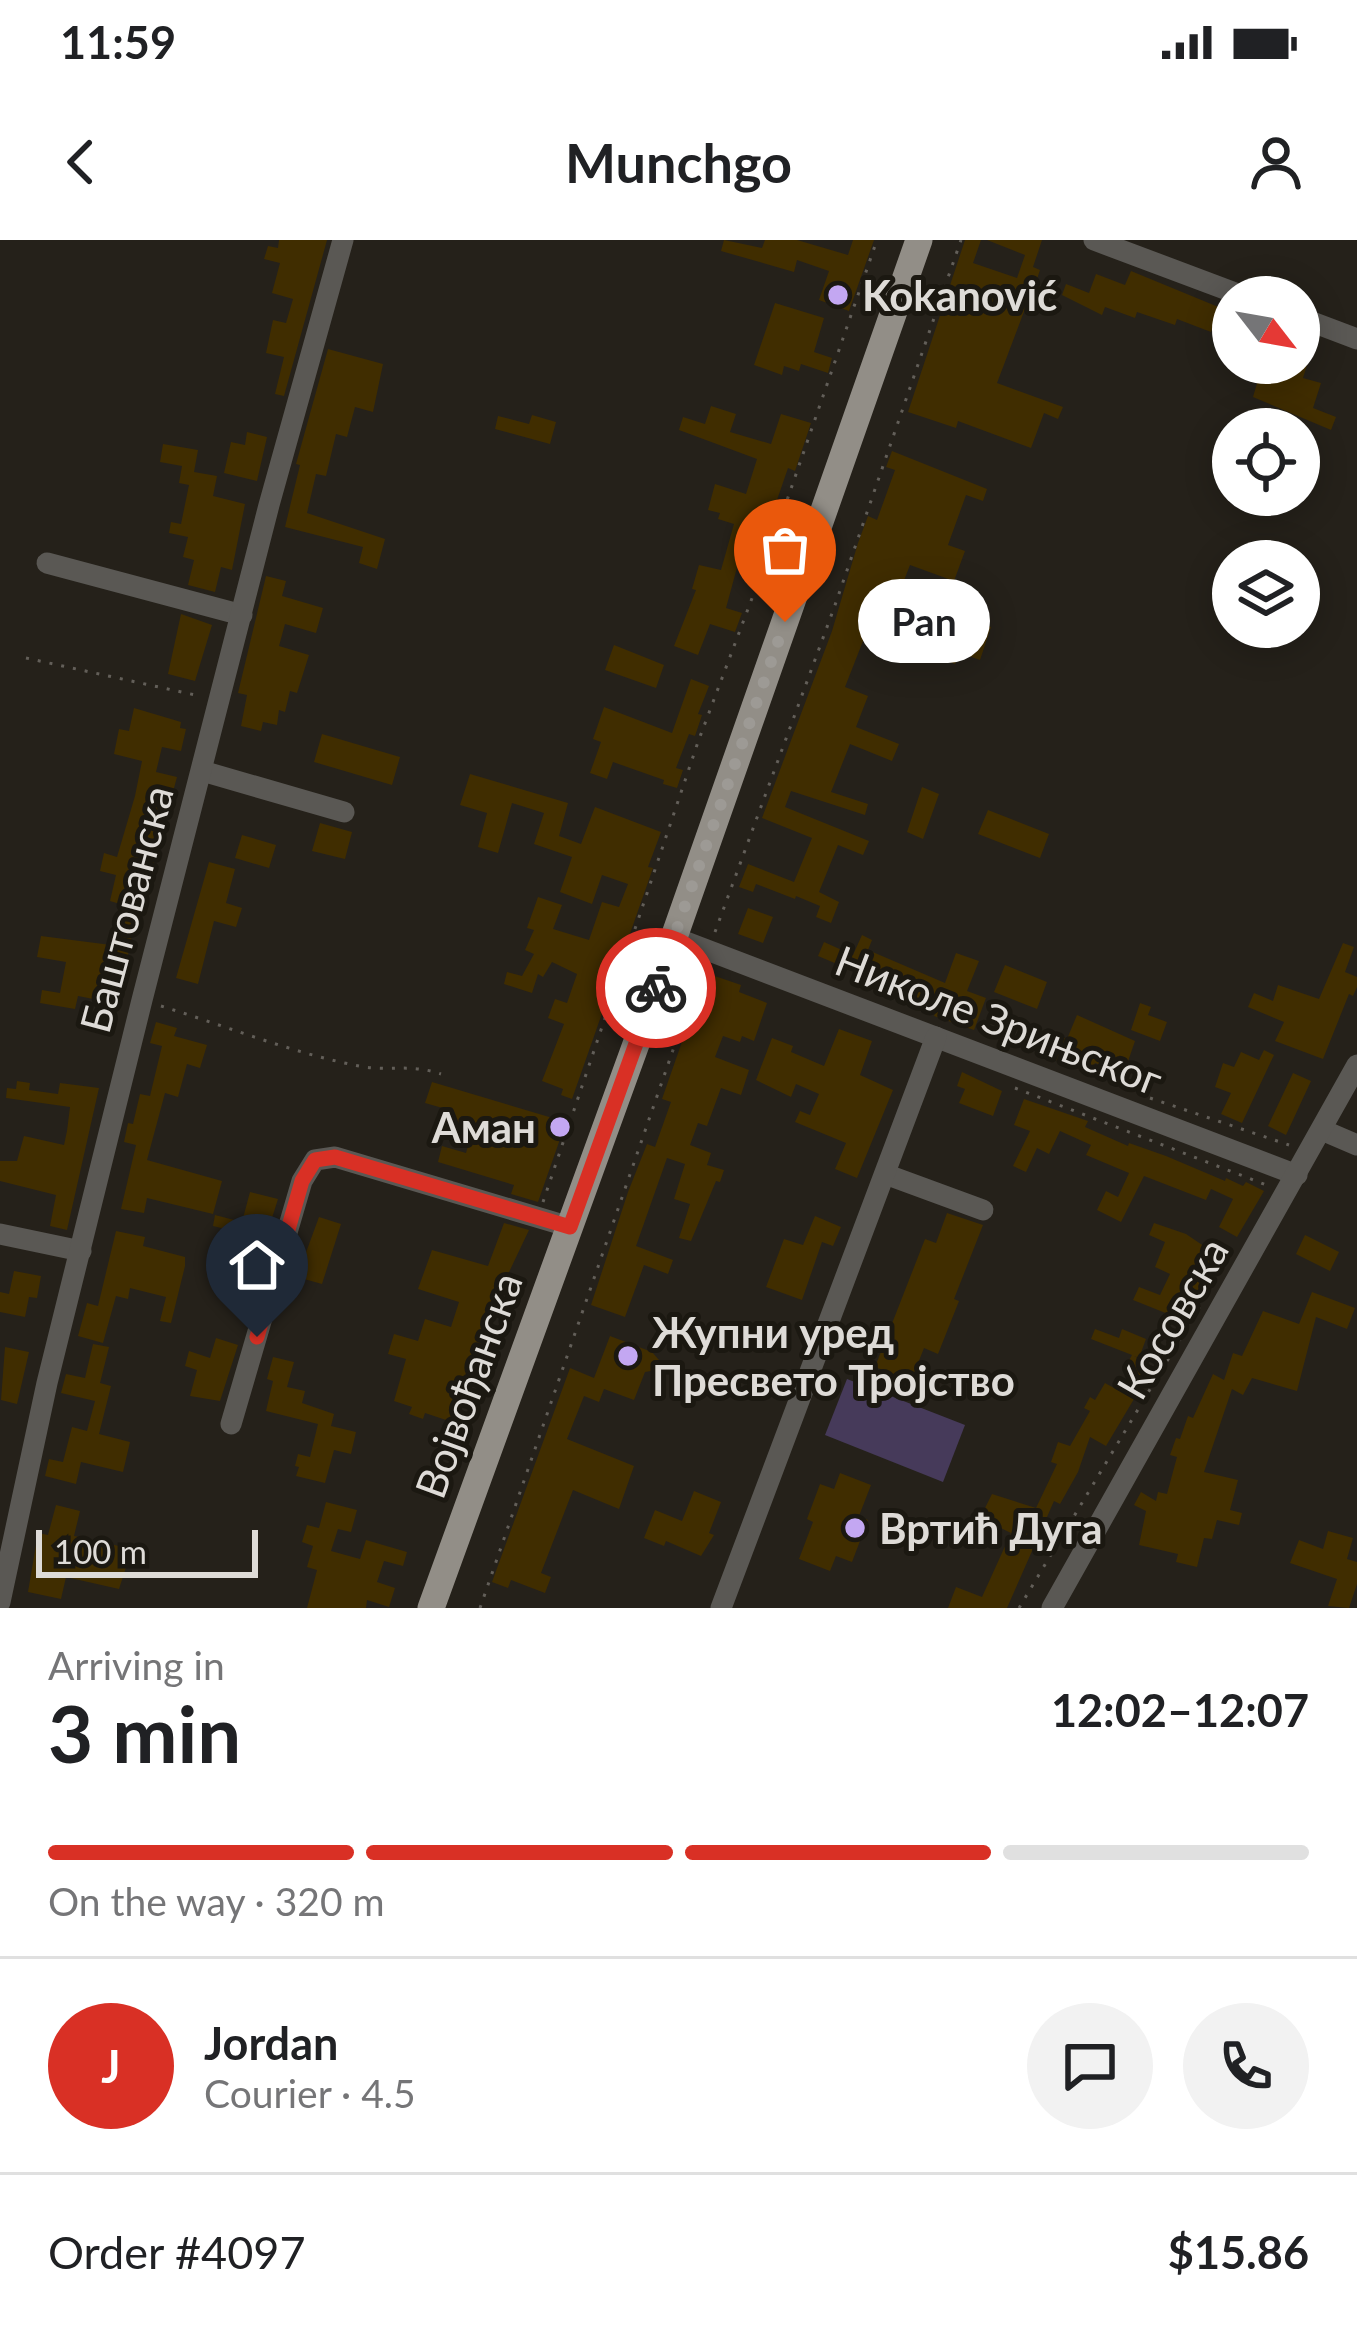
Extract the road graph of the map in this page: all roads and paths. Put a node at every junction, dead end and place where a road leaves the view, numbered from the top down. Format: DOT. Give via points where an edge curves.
graph roads {
  1 [pos="343,240"];
  2 [pos="877,240"];
  3 [pos="919,240"];
  4 [pos="961,240"];
  5 [pos="1094,240"];
  6 [pos="1212,284"];
  7 [pos="1320,325"];
  8 [pos="1357,339"];
  9 [pos="47,563"];
  10 [pos="242,615"];
  11 [pos="26,658"];
  12 [pos="219,700"];
  13 [pos="202,771"];
  14 [pos="344,812"];
  15 [pos="674,938"];
  16 [pos="708,951"];
  17 [pos="142,1000"];
  18 [pos="936,1037"];
  19 [pos="1357,1065"];
  20 [pos="441,1075"];
  21 [pos="1322,1130"];
  22 [pos="1357,1145"];
  23 [pos="885,1174"];
  24 [pos="1297,1175"];
  25 [pos="982,1210"];
  26 [pos="538,1216"];
  27 [pos="570,1227"];
  28 [pos="0,1234"];
  29 [pos="81,1251"];
  30 [pos="1201,1304"];
  31 [pos="231,1424"];
  32 [pos="0,1602"];
  33 [pos="431,1608"];
  34 [pos="480,1608"];
  35 [pos="721,1608"];
  36 [pos="1019,1608"];
  37 [pos="1052,1608"];
  1 -- 10 [label="street, Баштованска"];
  2 -- 26 [label="path"];
  3 -- 15 [label="main road, Војвођанска"];
  4 -- 16 [label="path"];
  5 -- 6 [label="street"];
  7 -- 8 [label="street"];
  9 -- 10 [label="street"];
  10 -- 12 [label="street, Баштованска"];
  11 -- 12 [label="path"];
  12 -- 13 [label="street, Баштованска"];
  13 -- 14 [label="street"];
  13 -- 17 [label="street, Баштованска"];
  15 -- 16 [label="street, Николе Зрињског"];
  15 -- 27 [label="main road, Војвођанска"];
  16 -- 18 [label="street, Николе Зрињског"];
  16 -- 34 [label="path"];
  17 -- 20 [label="path" via="347,1063"];
  17 -- 29 [label="street, Баштованска"];
  18 -- 23 [label="street"];
  18 -- 24 [label="street, Николе Зрињског"];
  19 -- 21 [label="street, Косовска"];
  21 -- 22 [label="street"];
  21 -- 24 [label="street, Косовска"];
  23 -- 25 [label="street"];
  23 -- 35 [label="street"];
  24 -- 37 [label="street, Косовска"];
  26 -- 27 [label="street"];
  26 -- 31 [label="street" via="335,1157 315,1160 302,1181"];
  27 -- 33 [label="main road, Војвођанска"];
  28 -- 29 [label="street"];
  29 -- 32 [label="street, Баштованска"];
  30 -- 36 [label="path"];
}
